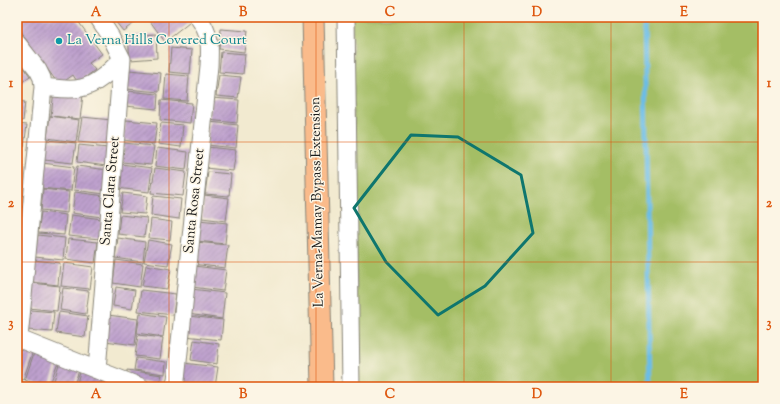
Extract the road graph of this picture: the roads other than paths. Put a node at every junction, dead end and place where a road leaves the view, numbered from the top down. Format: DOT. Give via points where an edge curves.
graph roads {
  1 [pos="98,17"];
  2 [pos="198,17"];
  3 [pos="313,17"];
  4 [pos="346,17"];
  5 [pos="17,43"];
  6 [pos="122,59"];
  7 [pos="43,87"];
  8 [pos="18,338"];
  9 [pos="97,370"];
  10 [pos="141,387"];
  11 [pos="173,387"];
  12 [pos="322,387"];
  13 [pos="351,387"];
  1 -- 6 [label="street"];
  2 -- 11 [label="street, Santa Rosa Street" via="209,37 209,66 176,380"];
  3 -- 12 [label="main road, La Verna-Mamay Bypass Extension"];
  4 -- 13 [label="street"];
  5 -- 7 [label="street" via="38,70"];
  6 -- 7 [label="street" via="93,84 83,88"];
  6 -- 9 [label="street, Santa Clara Street"];
  7 -- 8 [label="street"];
  8 -- 9 [label="street"];
  9 -- 10 [label="street"];
}
